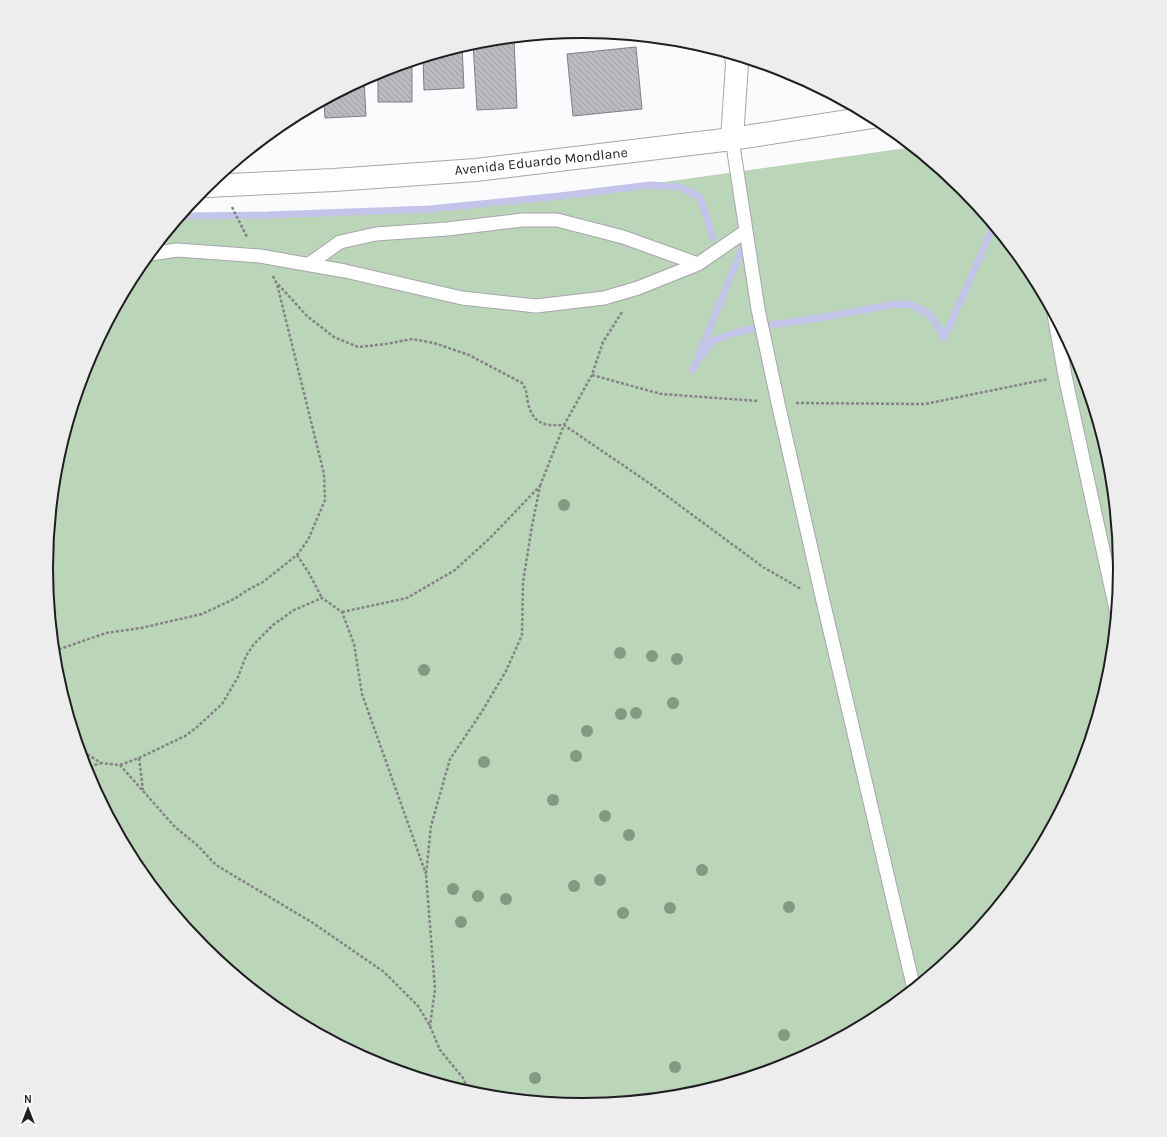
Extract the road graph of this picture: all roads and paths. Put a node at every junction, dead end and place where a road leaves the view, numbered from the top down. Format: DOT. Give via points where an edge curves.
graph roads {
  1 [pos="737,61"];
  2 [pos="864,118"];
  3 [pos="732,139"];
  4 [pos="216,186"];
  5 [pos="243,230"];
  6 [pos="746,231"];
  7 [pos="158,253"];
  8 [pos="260,256"];
  9 [pos="309,264"];
  10 [pos="698,264"];
  11 [pos="276,282"];
  12 [pos="638,288"];
  13 [pos="1057,330"];
  14 [pos="592,375"];
  15 [pos="1065,376"];
  16 [pos="778,402"];
  17 [pos="564,425"];
  18 [pos="540,486"];
  19 [pos="297,555"];
  20 [pos="322,598"];
  21 [pos="1113,600"];
  22 [pos="823,601"];
  23 [pos="342,612"];
  24 [pos="60,649"];
  25 [pos="86,754"];
  26 [pos="139,758"];
  27 [pos="101,763"];
  28 [pos="120,765"];
  29 [pos="91,766"];
  30 [pos="143,790"];
  31 [pos="426,875"];
  32 [pos="913,984"];
  33 [pos="430,1026"];
  34 [pos="467,1086"];
  1 -- 3 [label="main road"];
  2 -- 3 [label="main road, Avenida Eduardo Mondlane"];
  3 -- 4 [label="main road, Avenida Eduardo Mondlane" via="476,170"];
  3 -- 6 [label="lane"];
  5 -- 8 [label="path"];
  6 -- 10 [label="lane"];
  6 -- 16 [label="lane" via="758,309"];
  7 -- 8 [label="lane" via="177,250"];
  8 -- 9 [label="lane"];
  8 -- 11 [label="path"];
  9 -- 10 [label="lane" via="340,242 376,234 522,220 557,220 623,238"];
  9 -- 12 [label="lane" via="462,298 536,306 604,298"];
  10 -- 12 [label="lane"];
  11 -- 17 [label="path" via="307,316 334,337 358,347 412,339 434,343 469,355 522,383 527,390 531,414 540,423 551,426"];
  11 -- 19 [label="path" via="324,474 325,500 308,540"];
  12 -- 14 [label="path" via="603,342"];
  13 -- 15 [label="lane"];
  14 -- 16 [label="path" via="661,394"];
  14 -- 17 [label="path"];
  15 -- 16 [label="path" via="925,404"];
  15 -- 21 [label="lane"];
  16 -- 22 [label="lane"];
  17 -- 18 [label="path"];
  17 -- 22 [label="path" via="652,485 763,567"];
  18 -- 23 [label="path" via="455,570 407,598"];
  18 -- 31 [label="path" via="523,582 522,635 506,671 450,760 431,826"];
  19 -- 20 [label="path"];
  19 -- 24 [label="path" via="263,582 202,614 106,633"];
  20 -- 23 [label="path"];
  20 -- 26 [label="path" via="294,610 273,625 254,644 222,704 196,728"];
  22 -- 32 [label="lane"];
  23 -- 31 [label="path" via="354,644 362,694"];
  25 -- 27 [label="path"];
  26 -- 28 [label="path"];
  26 -- 30 [label="path"];
  27 -- 28 [label="path"];
  27 -- 29 [label="path"];
  28 -- 30 [label="path"];
  30 -- 33 [label="path" via="175,827 216,865 313,923 384,972 418,1006"];
  31 -- 33 [label="path" via="435,989"];
  33 -- 34 [label="path" via="440,1050"];
}
